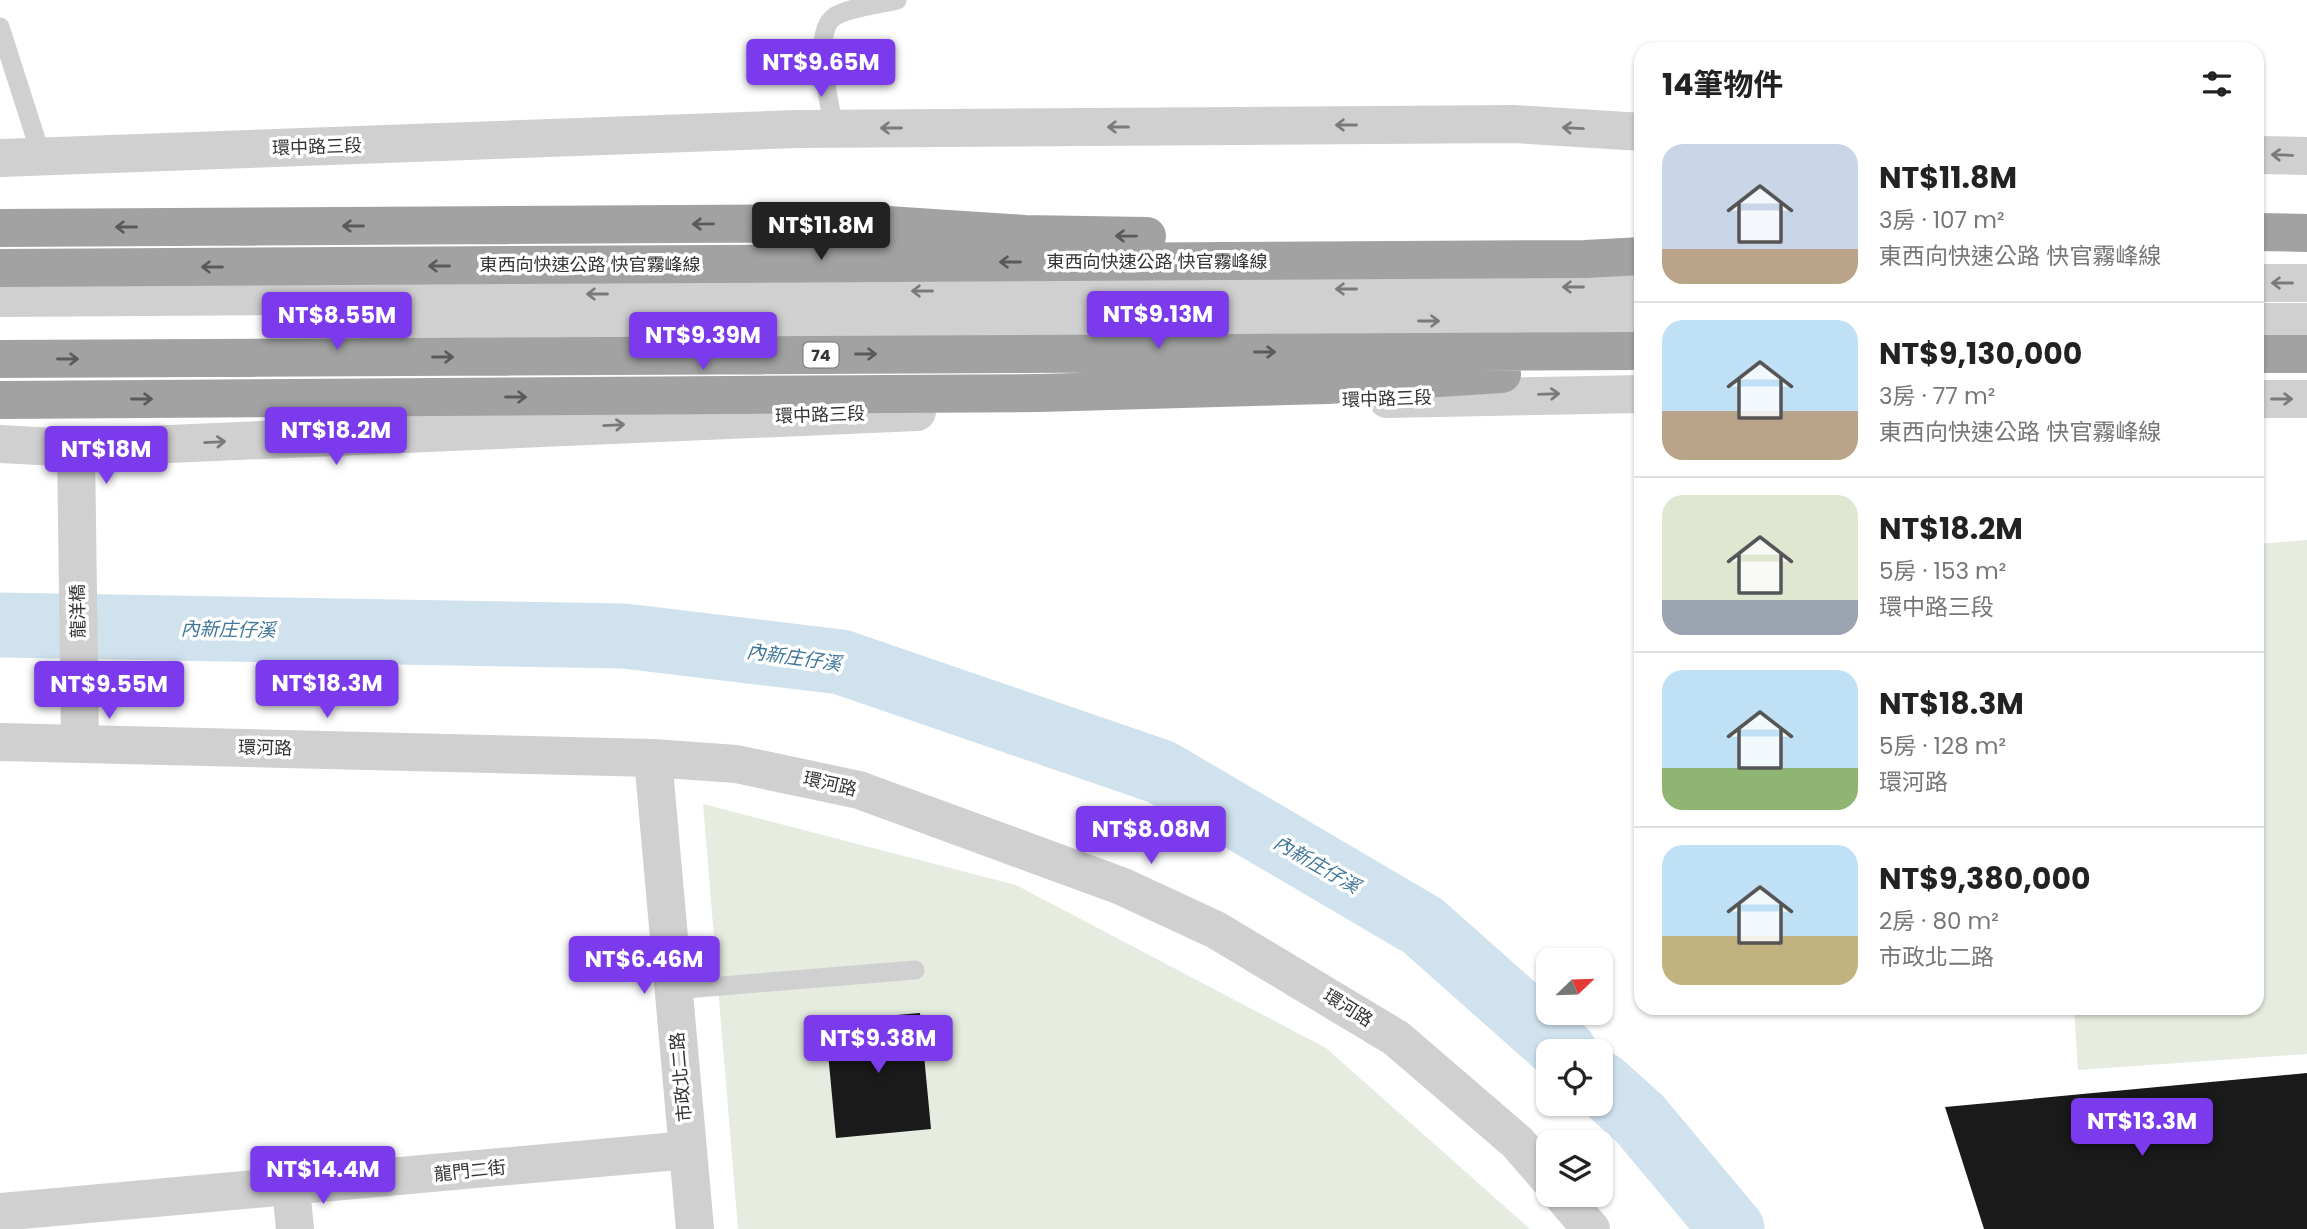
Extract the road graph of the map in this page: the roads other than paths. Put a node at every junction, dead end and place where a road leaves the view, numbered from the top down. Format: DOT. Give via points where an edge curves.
graph roads {
  1 [pos="897,0"];
  2 [pos="0,27"];
  3 [pos="834,128"];
  4 [pos="1634,132"];
  5 [pos="2264,155"];
  6 [pos="2307,156"];
  7 [pos="0,158"];
  8 [pos="42,158"];
  9 [pos="0,228"];
  10 [pos="2264,232"];
  11 [pos="2307,233"];
  12 [pos="1634,256"];
  13 [pos="1585,259"];
  14 [pos="0,268"];
  15 [pos="2264,283"];
  16 [pos="2307,283"];
  17 [pos="1634,287"];
  18 [pos="0,298"];
  19 [pos="675,321"];
  20 [pos="1634,321"];
  21 [pos="2264,321"];
  22 [pos="2307,322"];
  23 [pos="0,323"];
  24 [pos="1558,351"];
  25 [pos="1634,351"];
  26 [pos="2264,354"];
  27 [pos="2307,354"];
  28 [pos="0,359"];
  29 [pos="1634,394"];
  30 [pos="2264,399"];
  31 [pos="2307,399"];
  32 [pos="0,400"];
  33 [pos="672,422"];
  34 [pos="0,444"];
  35 [pos="76,448"];
  36 [pos="0,742"];
  37 [pos="80,743"];
  38 [pos="653,758"];
  39 [pos="915,970"];
  40 [pos="673,990"];
  41 [pos="688,1150"];
  42 [pos="1536,1164"];
  43 [pos="292,1188"];
  44 [pos="1572,1207"];
  45 [pos="0,1212"];
  46 [pos="295,1229"];
  47 [pos="695,1229"];
  48 [pos="1591,1229"];
  1 -- 3 [label="lane" via="834,17 826,26 823,58"];
  2 -- 8 [label="lane"];
  4 -- 3 [label="street, 環中路三段, one-way" via="1514,124"];
  3 -- 8 [label="street, 環中路三段"];
  6 -- 5 [label="street, one-way"];
  7 -- 8 [label="street, 環中路三段"];
  13 -- 9 [label="highway, one-way" via="1481,241 1025,234 857,223"];
  10 -- 11 [label="highway"];
  12 -- 13 [label="highway, 東西向快速公路 快官霧峰線"];
  13 -- 14 [label="highway, 東西向快速公路 快官霧峰線, one-way"];
  16 -- 15 [label="street, one-way"];
  17 -- 18 [label="street, one-way"];
  19 -- 20 [label="street, one-way"];
  19 -- 23 [label="street"];
  19 -- 33 [label="street"];
  21 -- 22 [label="street"];
  24 -- 25 [label="highway, 74, bridge"];
  28 -- 24 [label="highway, 74, one-way, bridge"];
  32 -- 24 [label="highway, one-way, bridge" via="1038,393 1327,385 1499,376"];
  26 -- 27 [label="highway"];
  33 -- 29 [label="street, 環中路三段, one-way"];
  30 -- 31 [label="street, one-way"];
  35 -- 33 [label="street, 環中路三段, one-way"];
  34 -- 35 [label="street, 環中路三段"];
  35 -- 37 [label="street, 龍洋橋"];
  36 -- 37 [label="street, 環河路"];
  37 -- 38 [label="street, 環河路"];
  38 -- 40 [label="street, 市政北二路"];
  38 -- 42 [label="street, 環河路" via="736,764 859,790 1121,886 1216,930 1396,1038 1517,1142"];
  39 -- 40 [label="lane"];
  40 -- 41 [label="street, 市政北二路"];
  41 -- 43 [label="street, 龍門二街"];
  41 -- 47 [label="street, 市政北二路"];
  43 -- 45 [label="street, 龍門二街"];
  43 -- 46 [label="street"];
  44 -- 48 [label="street"];
}
